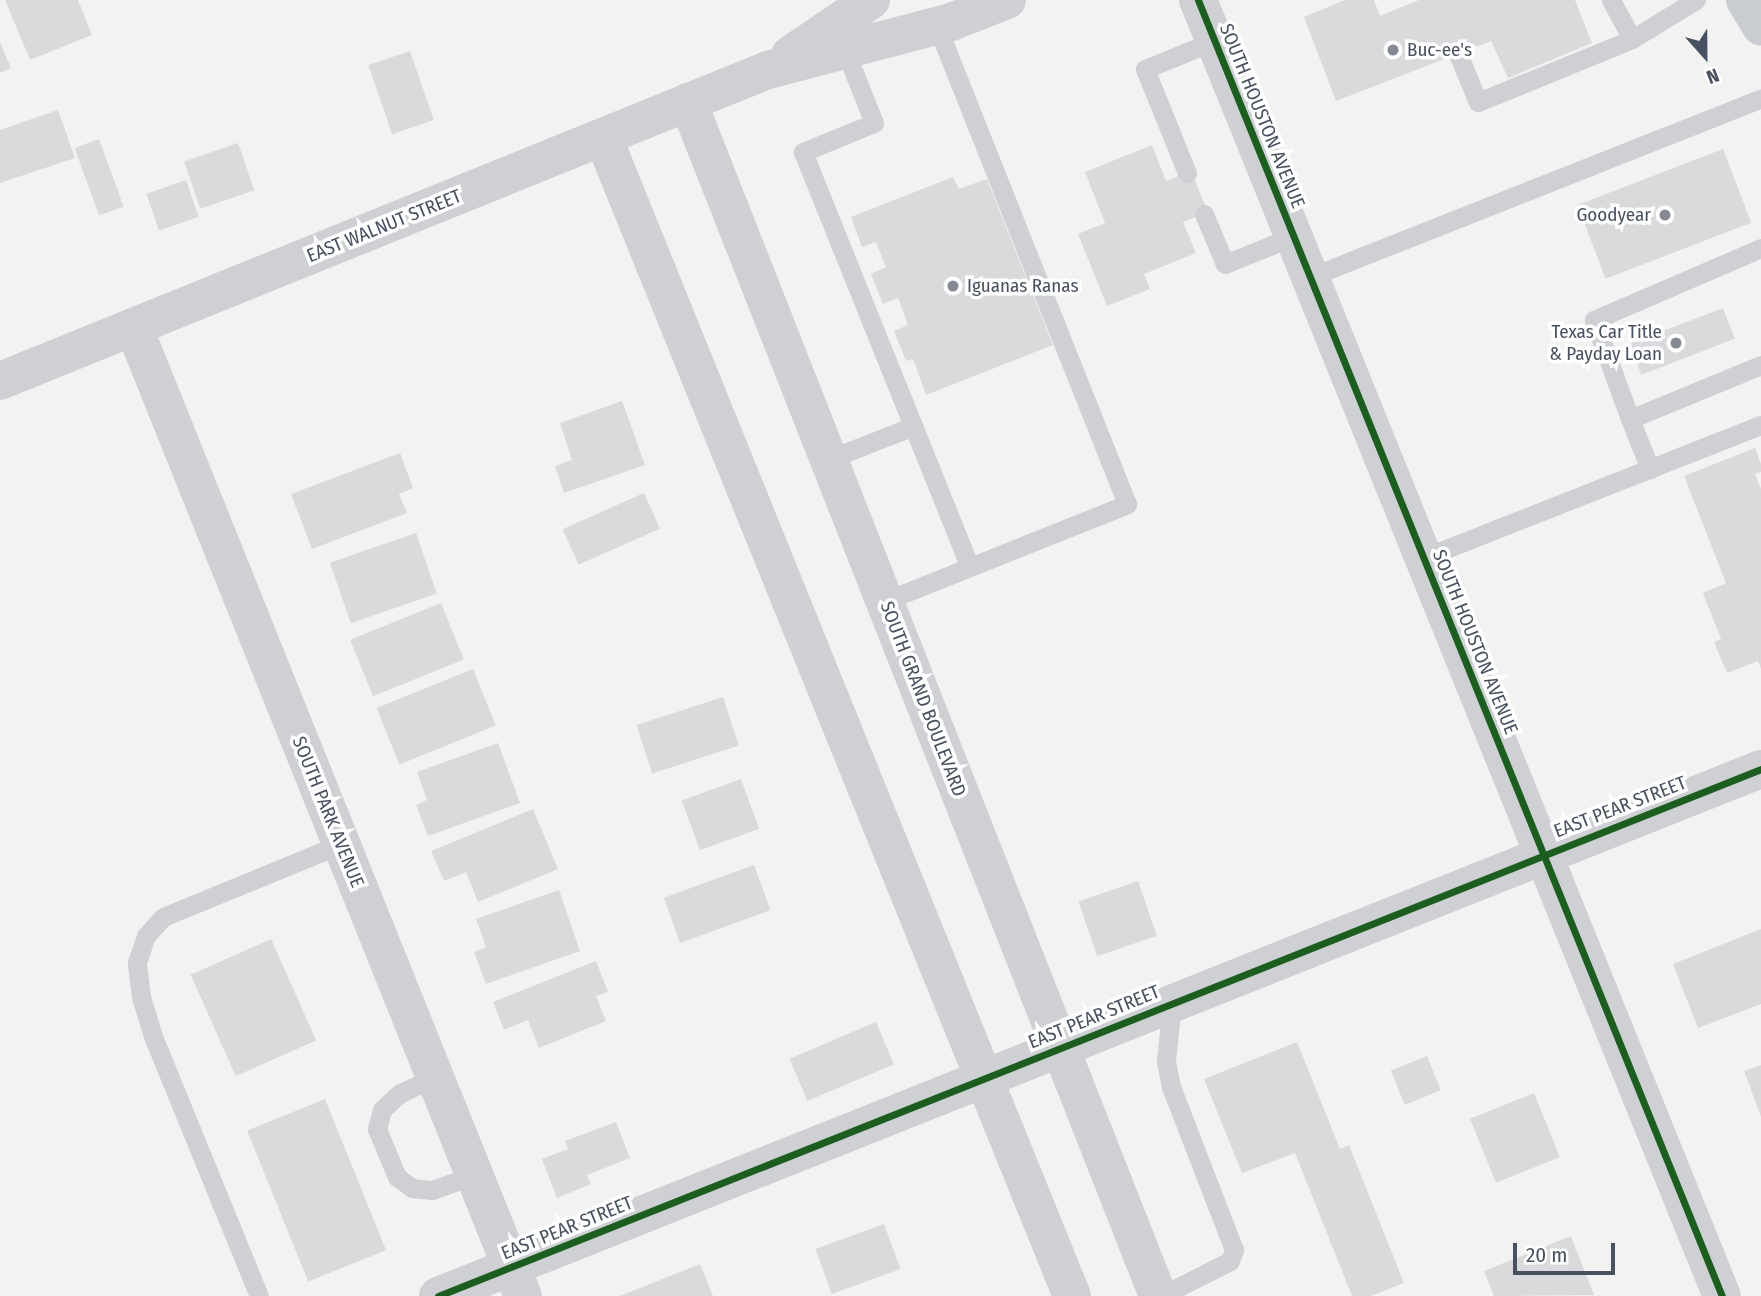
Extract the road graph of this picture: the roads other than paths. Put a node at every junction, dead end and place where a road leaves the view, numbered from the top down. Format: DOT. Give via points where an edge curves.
graph roads {
  1 [pos="872,0"];
  2 [pos="1007,0"];
  3 [pos="1198,0"];
  4 [pos="1611,0"];
  5 [pos="1696,0"];
  6 [pos="1745,0"];
  7 [pos="937,26"];
  8 [pos="1761,27"];
  9 [pos="840,37"];
  10 [pos="1632,40"];
  11 [pos="1214,41"];
  12 [pos="1458,54"];
  13 [pos="1761,98"];
  14 [pos="688,102"];
  15 [pos="603,137"];
  16 [pos="1187,173"];
  17 [pos="1204,214"];
  18 [pos="1294,236"];
  19 [pos="1761,248"];
  20 [pos="1310,277"];
  21 [pos="134,328"];
  22 [pos="1761,365"];
  23 [pos="0,381"];
  24 [pos="1630,419"];
  25 [pos="1761,425"];
  26 [pos="911,427"];
  27 [pos="829,459"];
  28 [pos="1650,469"];
  29 [pos="1423,558"];
  30 [pos="970,567"];
  31 [pos="885,601"];
  32 [pos="1761,769"];
  33 [pos="341,844"];
  34 [pos="1544,854"];
  35 [pos="1172,1003"];
  36 [pos="1060,1048"];
  37 [pos="435,1077"];
  38 [pos="984,1078"];
  39 [pos="474,1175"];
  40 [pos="517,1282"];
  41 [pos="259,1296"];
  42 [pos="438,1296"];
  43 [pos="1072,1296"];
  44 [pos="1160,1296"];
  45 [pos="1722,1296"];
  1 -- 9 [label="street, EAST WALNUT STREET"];
  2 -- 7 [label="street, EAST WALNUT STREET"];
  3 -- 11 [label="street, SOUTH HOUSTON AVENUE"];
  4 -- 10 [label="lane"];
  5 -- 10 [label="lane"];
  6 -- 8 [label="main road"];
  7 -- 9 [label="street, EAST WALNUT STREET"];
  7 -- 30 [label="lane" via="1127,504"];
  9 -- 14 [label="street, EAST WALNUT STREET"];
  9 -- 26 [label="lane" via="874,123 803,152"];
  10 -- 12 [label="lane" via="1478,103"];
  11 -- 16 [label="lane" via="1145,68"];
  11 -- 18 [label="street, SOUTH HOUSTON AVENUE"];
  13 -- 20 [label="lane"];
  14 -- 15 [label="street, EAST WALNUT STREET"];
  14 -- 27 [label="street, SOUTH GRAND BOULEVARD"];
  15 -- 21 [label="street, EAST WALNUT STREET"];
  15 -- 38 [label="street"];
  17 -- 18 [label="lane" via="1224,264"];
  18 -- 20 [label="street, SOUTH HOUSTON AVENUE"];
  19 -- 24 [label="lane" via="1594,320"];
  20 -- 29 [label="street, SOUTH HOUSTON AVENUE"];
  21 -- 23 [label="street, EAST WALNUT STREET"];
  21 -- 33 [label="street, SOUTH PARK AVENUE"];
  22 -- 24 [label="lane"];
  24 -- 28 [label="lane"];
  25 -- 28 [label="lane"];
  26 -- 27 [label="lane"];
  26 -- 30 [label="lane"];
  27 -- 31 [label="street, SOUTH GRAND BOULEVARD"];
  28 -- 29 [label="lane"];
  29 -- 34 [label="street, SOUTH HOUSTON AVENUE"];
  30 -- 31 [label="lane"];
  31 -- 36 [label="street, SOUTH GRAND BOULEVARD"];
  32 -- 34 [label="street, EAST PEAR STREET"];
  33 -- 37 [label="street, SOUTH PARK AVENUE"];
  33 -- 41 [label="lane" via="163,917 146,936 137,962 153,1036"];
  34 -- 35 [label="street, EAST PEAR STREET"];
  34 -- 45 [label="street, SOUTH HOUSTON AVENUE"];
  35 -- 36 [label="street, EAST PEAR STREET"];
  35 -- 44 [label="lane" via="1166,1061 1171,1087 1234,1250 1230,1261"];
  36 -- 38 [label="street, EAST PEAR STREET"];
  36 -- 44 [label="street, SOUTH GRAND BOULEVARD"];
  37 -- 39 [label="street, SOUTH PARK AVENUE"];
  37 -- 39 [label="lane" via="400,1093 382,1110 377,1129 397,1177 412,1188 432,1190"];
  38 -- 40 [label="street, EAST PEAR STREET"];
  38 -- 43 [label="street"];
  39 -- 40 [label="street, SOUTH PARK AVENUE"];
  40 -- 42 [label="street, EAST PEAR STREET"];
}
